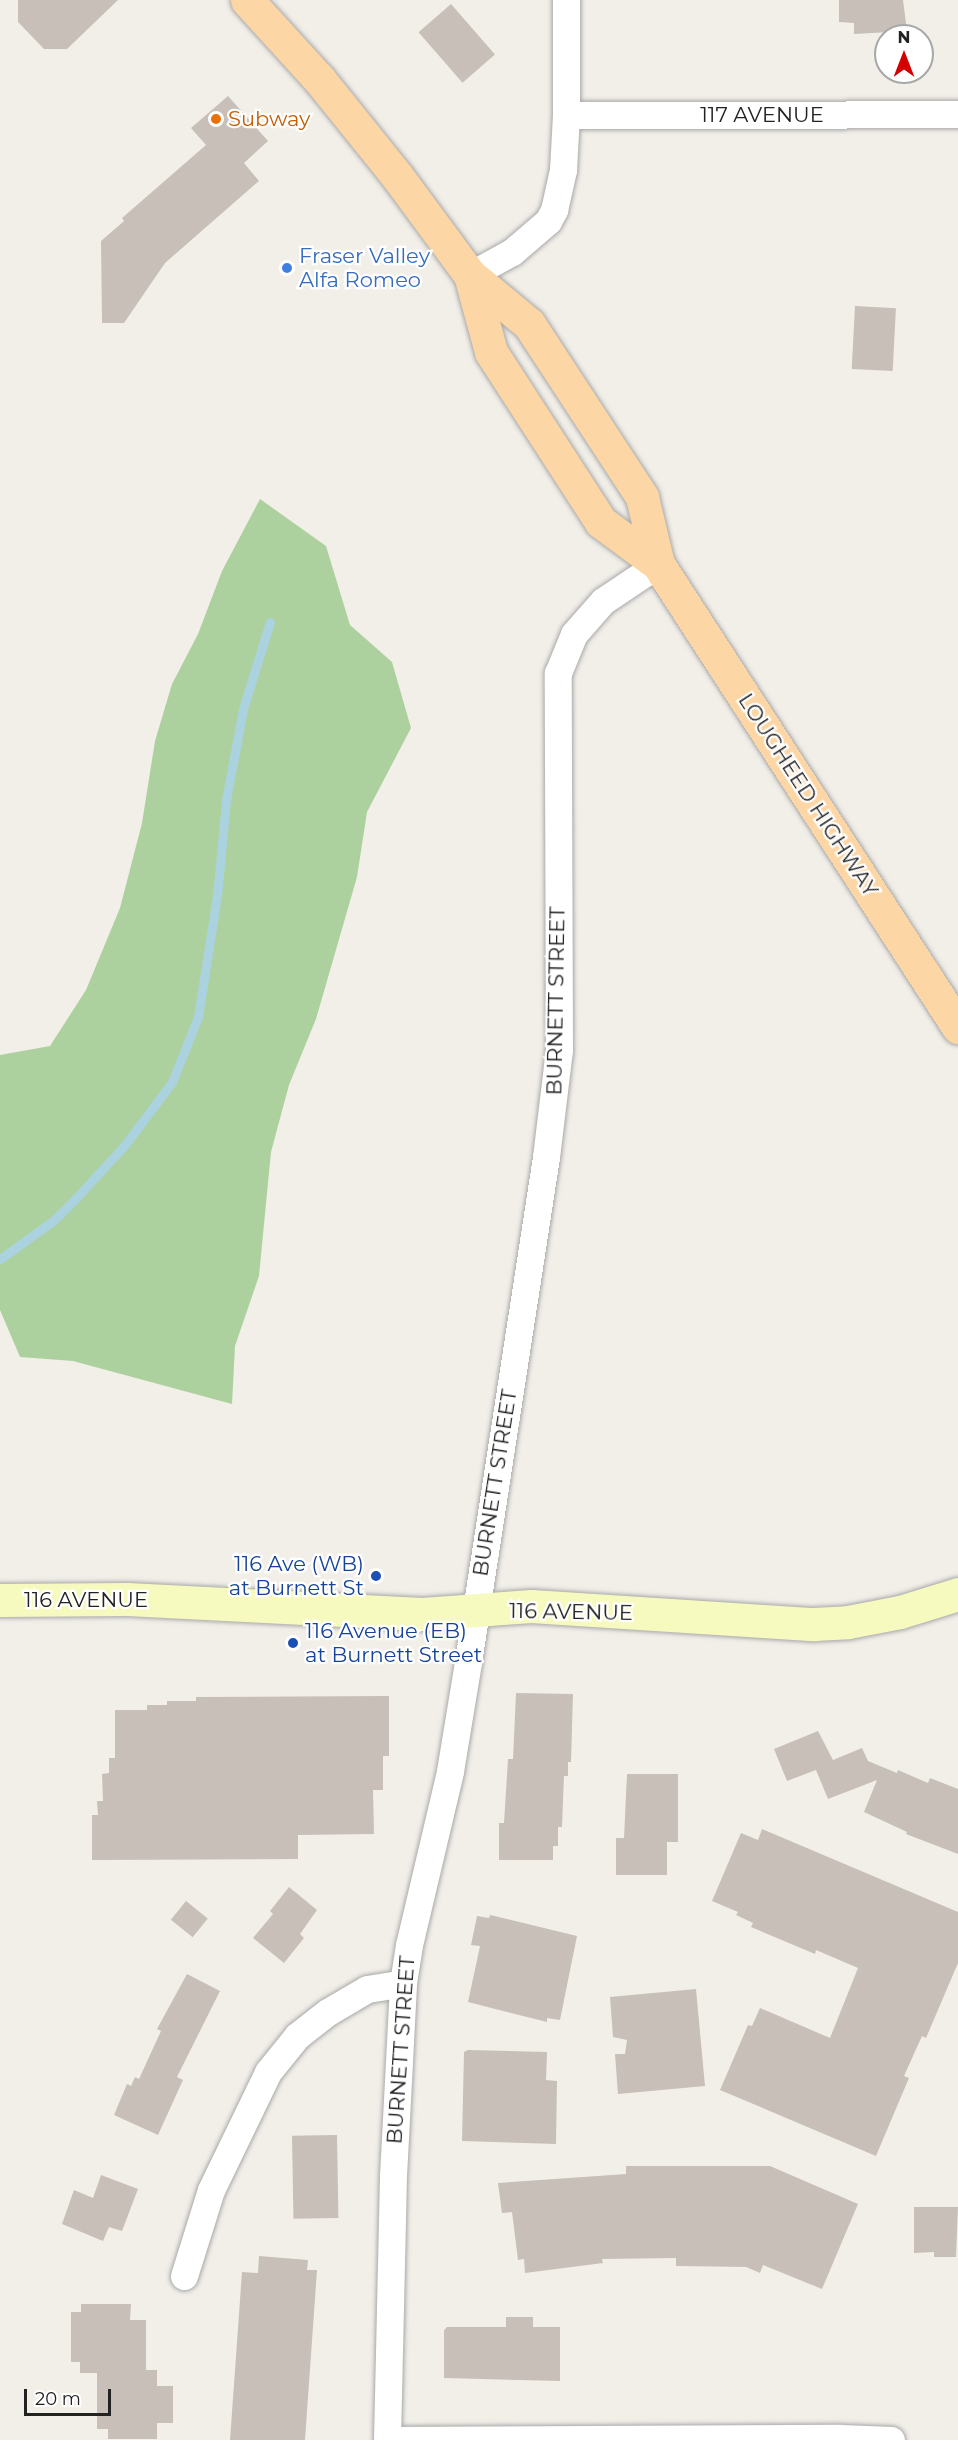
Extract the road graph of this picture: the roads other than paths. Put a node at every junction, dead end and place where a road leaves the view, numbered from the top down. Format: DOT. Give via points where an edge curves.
graph roads {
  1 [pos="247,0"];
  2 [pos="566,0"];
  3 [pos="958,114"];
  4 [pos="566,115"];
  5 [pos="470,275"];
  6 [pos="658,564"];
  7 [pos="958,1027"];
  8 [pos="958,1594"];
  9 [pos="0,1600"];
  10 [pos="476,1612"];
  11 [pos="403,1983"];
  12 [pos="184,2276"];
  13 [pos="388,2440"];
  14 [pos="891,2440"];
  1 -- 5 [label="main road, LOUGHEED HIGHWAY" via="320,79"];
  2 -- 4 [label="street"];
  3 -- 4 [label="street, 117 AVENUE"];
  4 -- 5 [label="street" via="563,170 548,221 512,252"];
  5 -- 6 [label="main road, LOUGHEED HIGHWAY" via="529,324 569,382 642,497"];
  5 -- 6 [label="main road, LOUGHEED HIGHWAY" via="491,352 601,522"];
  6 -- 7 [label="main road, LOUGHEED HIGHWAY"];
  6 -- 10 [label="street, BURNETT STREET" via="603,601 574,634 558,673 559,1050 552,1118"];
  8 -- 10 [label="street, 116 AVENUE" via="900,1612 831,1623 531,1606"];
  9 -- 10 [label="street, 116 AVENUE" via="126,1599 422,1614"];
  10 -- 11 [label="street, BURNETT STREET" via="450,1771"];
  11 -- 12 [label="street" via="368,1989 336,2007 297,2036 268,2072 211,2190"];
  11 -- 13 [label="street, BURNETT STREET" via="393,2176"];
  13 -- 14 [label="street"];
}
